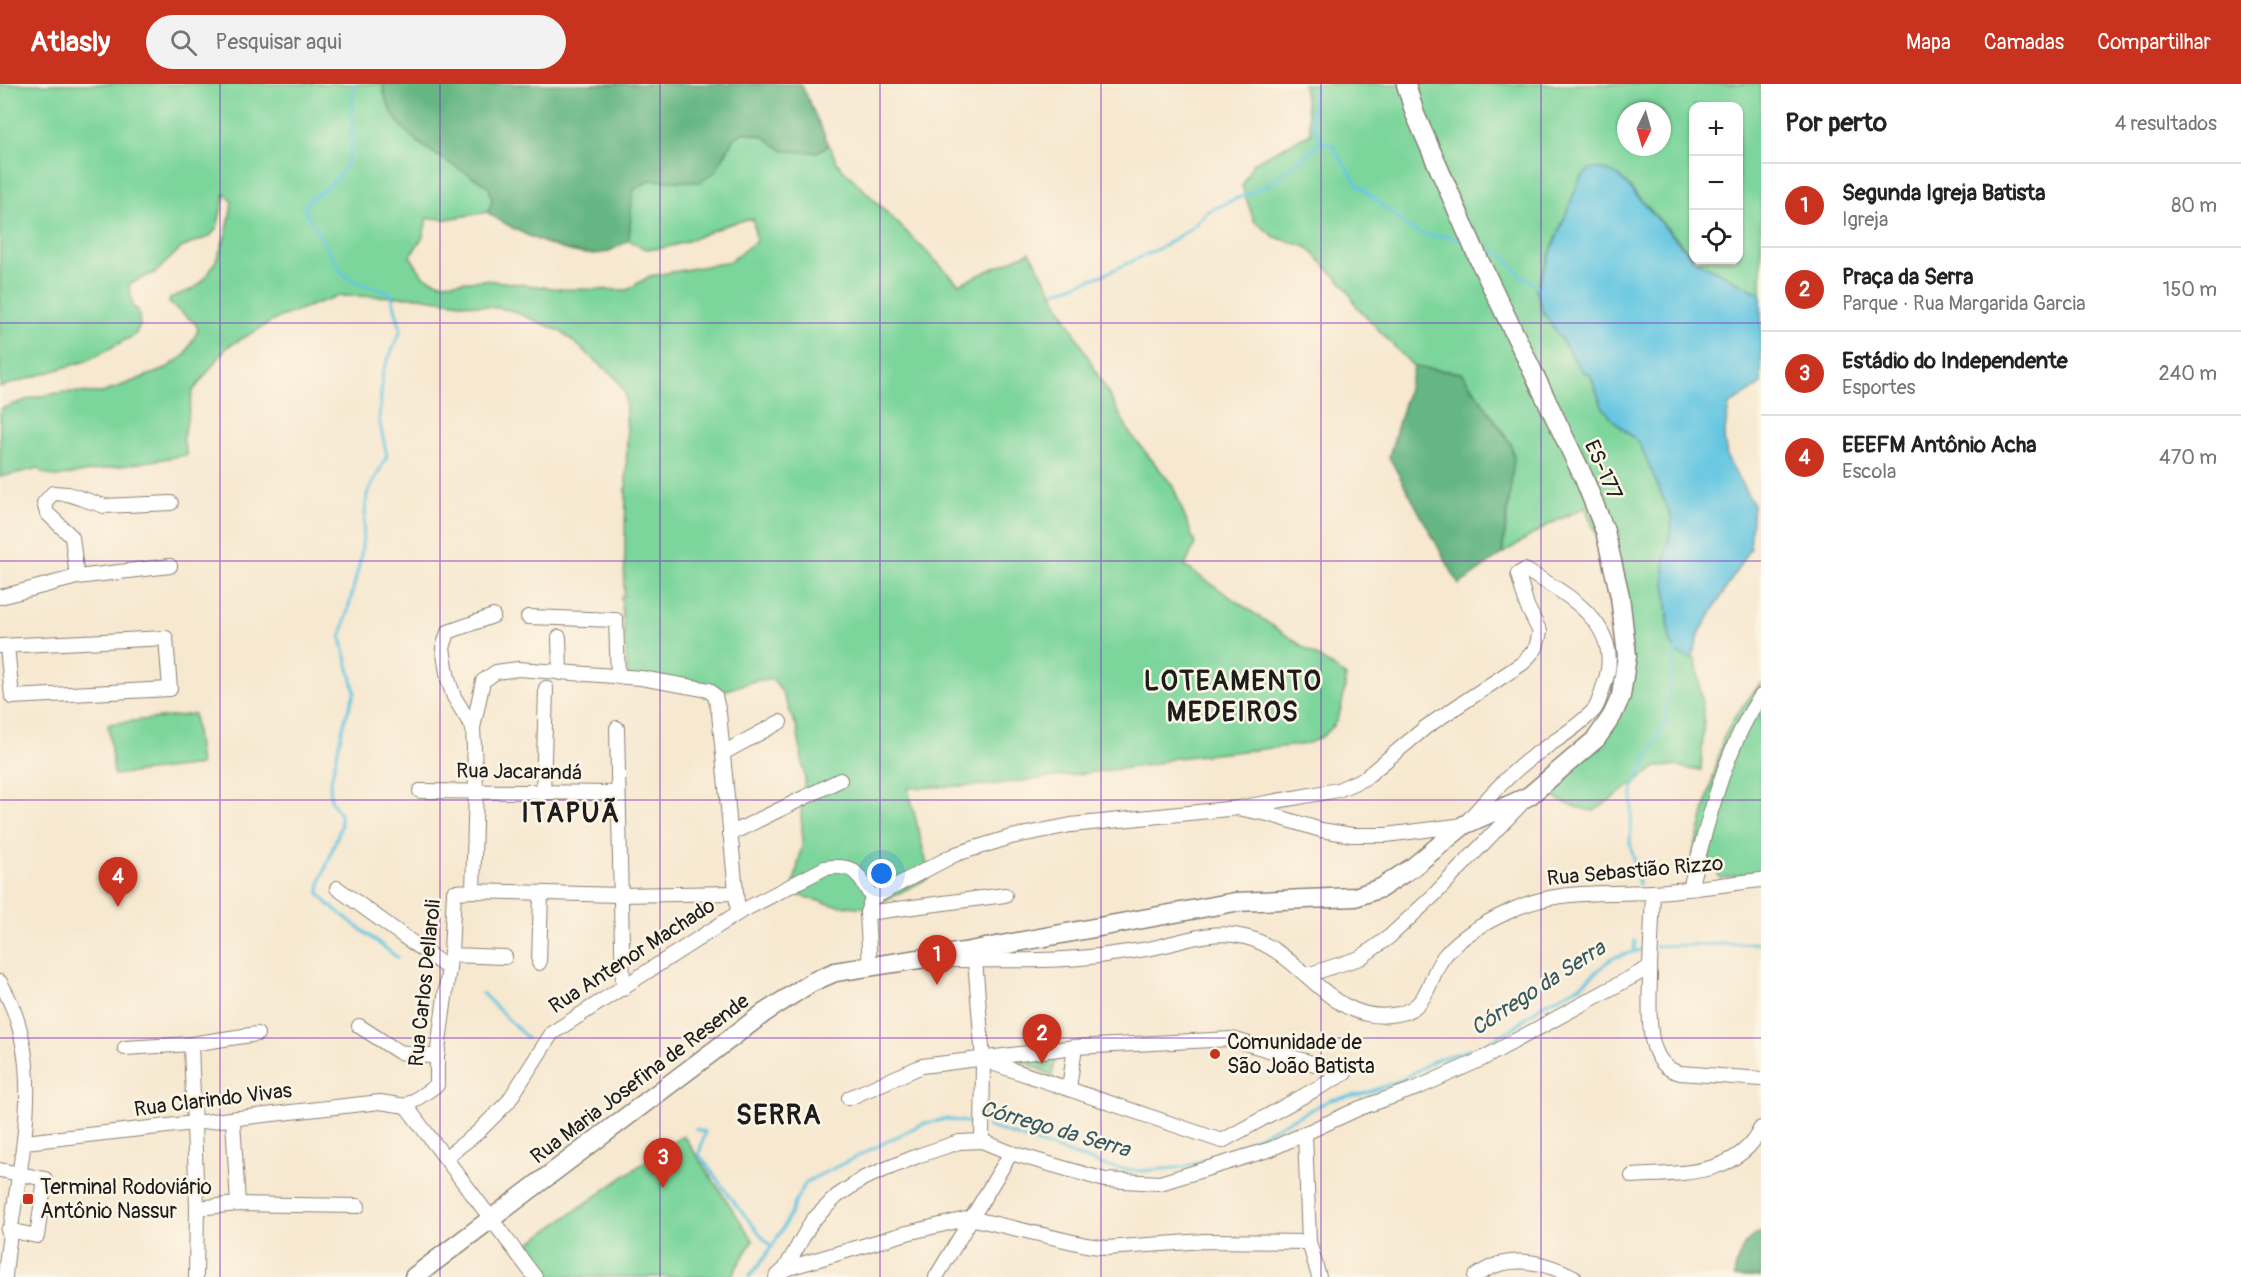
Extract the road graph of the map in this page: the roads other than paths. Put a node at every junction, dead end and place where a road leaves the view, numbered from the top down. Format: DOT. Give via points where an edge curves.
graph roads {
  1 [pos="1406,84"];
  2 [pos="171,503"];
  3 [pos="170,566"];
  4 [pos="77,577"];
  5 [pos="0,597"];
  6 [pos="493,616"];
  7 [pos="528,617"];
  8 [pos="560,637"];
  9 [pos="3,646"];
  10 [pos="560,672"];
  11 [pos="618,677"];
  12 [pos="546,688"];
  13 [pos="1761,696"];
  14 [pos="780,722"];
  15 [pos="473,728"];
  16 [pos="617,728"];
  17 [pos="723,753"];
  18 [pos="840,780"];
  19 [pos="420,791"];
  20 [pos="476,792"];
  21 [pos="618,793"];
  22 [pos="543,794"];
  23 [pos="1529,796"];
  24 [pos="1238,808"];
  25 [pos="1464,825"];
  26 [pos="730,834"];
  27 [pos="1761,880"];
  28 [pos="337,888"];
  29 [pos="1690,888"];
  30 [pos="473,891"];
  31 [pos="1653,892"];
  32 [pos="542,893"];
  33 [pos="735,893"];
  34 [pos="620,895"];
  35 [pos="1005,895"];
  36 [pos="872,898"];
  37 [pos="867,913"];
  38 [pos="738,914"];
  39 [pos="969,956"];
  40 [pos="505,957"];
  41 [pos="1650,960"];
  42 [pos="450,962"];
  43 [pos="539,963"];
  44 [pos="870,966"];
  45 [pos="1307,975"];
  46 [pos="0,982"];
  47 [pos="1318,987"];
  48 [pos="623,989"];
  49 [pos="6,1004"];
  50 [pos="359,1026"];
  51 [pos="256,1034"];
  52 [pos="190,1044"];
  53 [pos="1075,1047"];
  54 [pos="125,1048"];
  55 [pos="437,1057"];
  56 [pos="983,1060"];
  57 [pos="1761,1079"];
  58 [pos="1069,1088"];
  59 [pos="849,1098"];
  60 [pos="406,1106"];
  61 [pos="233,1121"];
  62 [pos="194,1125"];
  63 [pos="1761,1128"];
  64 [pos="1305,1133"];
  65 [pos="982,1141"];
  66 [pos="25,1142"];
  67 [pos="1011,1153"];
  68 [pos="446,1157"];
  69 [pos="0,1170"];
  70 [pos="18,1175"];
  71 [pos="1632,1176"];
  72 [pos="238,1204"];
  73 [pos="358,1206"];
  74 [pos="197,1208"];
  75 [pos="970,1218"];
  76 [pos="491,1219"];
  77 [pos="4,1227"];
  78 [pos="1309,1242"];
  79 [pos="781,1273"];
  80 [pos="5,1277"];
  81 [pos="196,1277"];
  82 [pos="414,1277"];
  83 [pos="535,1277"];
  84 [pos="936,1277"];
  85 [pos="1319,1277"];
  86 [pos="1474,1277"];
  87 [pos="1574,1277"];
  1 -- 23 [label="main road, ES-177 / ES-177" via="1415,114 1480,262 1583,476 1605,531 1620,596 1627,656 1621,696 1612,716 1596,739"];
  2 -- 4 [label="street" via="104,506 53,493 44,503 47,513 72,537"];
  3 -- 4 [label="street"];
  4 -- 5 [label="street"];
  6 -- 15 [label="street, Rua Carlos Dellaroli" via="448,632 443,648 454,698"];
  7 -- 11 [label="street" via="616,620"];
  8 -- 10 [label="street"];
  9 -- 9 [label="street" via="166,638 170,689 12,696"];
  10 -- 11 [label="street"];
  10 -- 15 [label="street" via="518,669 487,675"];
  11 -- 17 [label="street" via="709,690 715,696"];
  12 -- 22 [label="street"];
  13 -- 29 [label="street" via="1749,713 1711,807"];
  14 -- 17 [label="street"];
  15 -- 20 [label="street, Rua Carlos Dellaroli"];
  16 -- 21 [label="street"];
  17 -- 26 [label="street"];
  18 -- 26 [label="street"];
  19 -- 20 [label="street, Rua Jacarandá"];
  20 -- 22 [label="street, Rua Jacarandá"];
  20 -- 30 [label="street, Rua Carlos Dellaroli"];
  21 -- 22 [label="street, Rua Jacarandá"];
  21 -- 34 [label="street"];
  23 -- 25 [label="main road, ES-177 / ES-177"];
  23 -- 45 [label="street" via="1389,937 1360,958"];
  24 -- 25 [label="street" via="1352,835 1386,835"];
  24 -- 25 [label="street" via="1338,790 1365,778 1426,727 1523,663 1536,648 1540,632 1518,574 1525,570 1569,595 1596,621 1607,646 1608,675 1596,708 1572,731 1528,760"];
  24 -- 36 [label="street" via="1071,825 1011,837 956,854"];
  25 -- 39 [label="main road, ES-177" via="1413,867 1381,888 1355,897 1235,902"];
  26 -- 33 [label="street"];
  27 -- 29 [label="street, Rua Sebastião Rizzo"];
  28 -- 42 [label="street"];
  29 -- 31 [label="street, Rua Sebastião Rizzo"];
  30 -- 32 [label="street"];
  30 -- 42 [label="street, Rua Carlos Dellaroli" via="454,892"];
  31 -- 41 [label="street"];
  31 -- 47 [label="street, Rua Sebastião Rizzo" via="1564,896 1511,910 1470,933 1446,953 1422,1002 1397,1014 1367,1014 1347,1007"];
  32 -- 34 [label="street"];
  32 -- 43 [label="street"];
  33 -- 34 [label="street"];
  33 -- 38 [label="street"];
  34 -- 48 [label="street"];
  35 -- 37 [label="street"];
  36 -- 37 [label="street"];
  36 -- 38 [label="street, Rua Antenor Machado" via="857,873 838,866 825,868"];
  37 -- 44 [label="street"];
  38 -- 48 [label="street, Rua Antenor Machado"];
  39 -- 44 [label="main road, Rua Maria Josefina de Resende / ES-177"];
  39 -- 45 [label="street, Rua Maria Josefina de Resende" via="1095,956 1223,932 1248,937 1277,951"];
  39 -- 56 [label="street"];
  40 -- 42 [label="street"];
  41 -- 57 [label="street" via="1651,1027 1661,1064 1668,1071 1680,1073"];
  41 -- 64 [label="street" via="1482,1059"];
  42 -- 55 [label="street, Rua Carlos Dellaroli"];
  44 -- 76 [label="main road, Rua Maria Josefina de Resende / ES-177" via="835,972 790,995"];
  45 -- 47 [label="street, Rua Maria Josefina de Resende"];
  46 -- 49 [label="street"];
  48 -- 68 [label="street, Rua Antenor Machado" via="552,1033 508,1102"];
  49 -- 66 [label="street" via="29,1093"];
  50 -- 55 [label="street" via="399,1052"];
  51 -- 52 [label="street"];
  52 -- 54 [label="street"];
  52 -- 62 [label="street"];
  53 -- 56 [label="street"];
  53 -- 58 [label="street"];
  53 -- 58 [label="street" via="1232,1039 1345,1073 1222,1141"];
  55 -- 60 [label="street, Rua Carlos Dellaroli" via="436,1085"];
  56 -- 58 [label="street"];
  56 -- 59 [label="street" via="922,1066"];
  56 -- 65 [label="street"];
  60 -- 61 [label="street, Rua Clarindo Vivas" via="380,1102"];
  60 -- 68 [label="street"];
  61 -- 62 [label="street, Rua Clarindo Vivas"];
  61 -- 72 [label="street"];
  62 -- 66 [label="street, Rua Clarindo Vivas"];
  62 -- 74 [label="street"];
  63 -- 71 [label="street" via="1746,1152 1725,1164 1698,1171"];
  64 -- 67 [label="street" via="1271,1149 1160,1183 1105,1180"];
  64 -- 78 [label="street"];
  65 -- 67 [label="street"];
  65 -- 79 [label="street" via="959,1142 864,1178 837,1196 812,1221"];
  66 -- 70 [label="street"];
  67 -- 75 [label="street"];
  68 -- 76 [label="street"];
  69 -- 70 [label="street"];
  70 -- 77 [label="street" via="12,1212"];
  70 -- 77 [label="street" via="45,1179 37,1236"];
  72 -- 73 [label="street"];
  72 -- 74 [label="street"];
  74 -- 81 [label="street"];
  75 -- 78 [label="street" via="1107,1248 1204,1241"];
  75 -- 79 [label="street"];
  75 -- 84 [label="street"];
  76 -- 82 [label="main road, Rua Maria Josefina de Resende / ES-177"];
  76 -- 83 [label="street"];
  77 -- 80 [label="street"];
  78 -- 85 [label="street"];
  86 -- 87 [label="street" via="1488,1267 1508,1261 1538,1262"];
}
